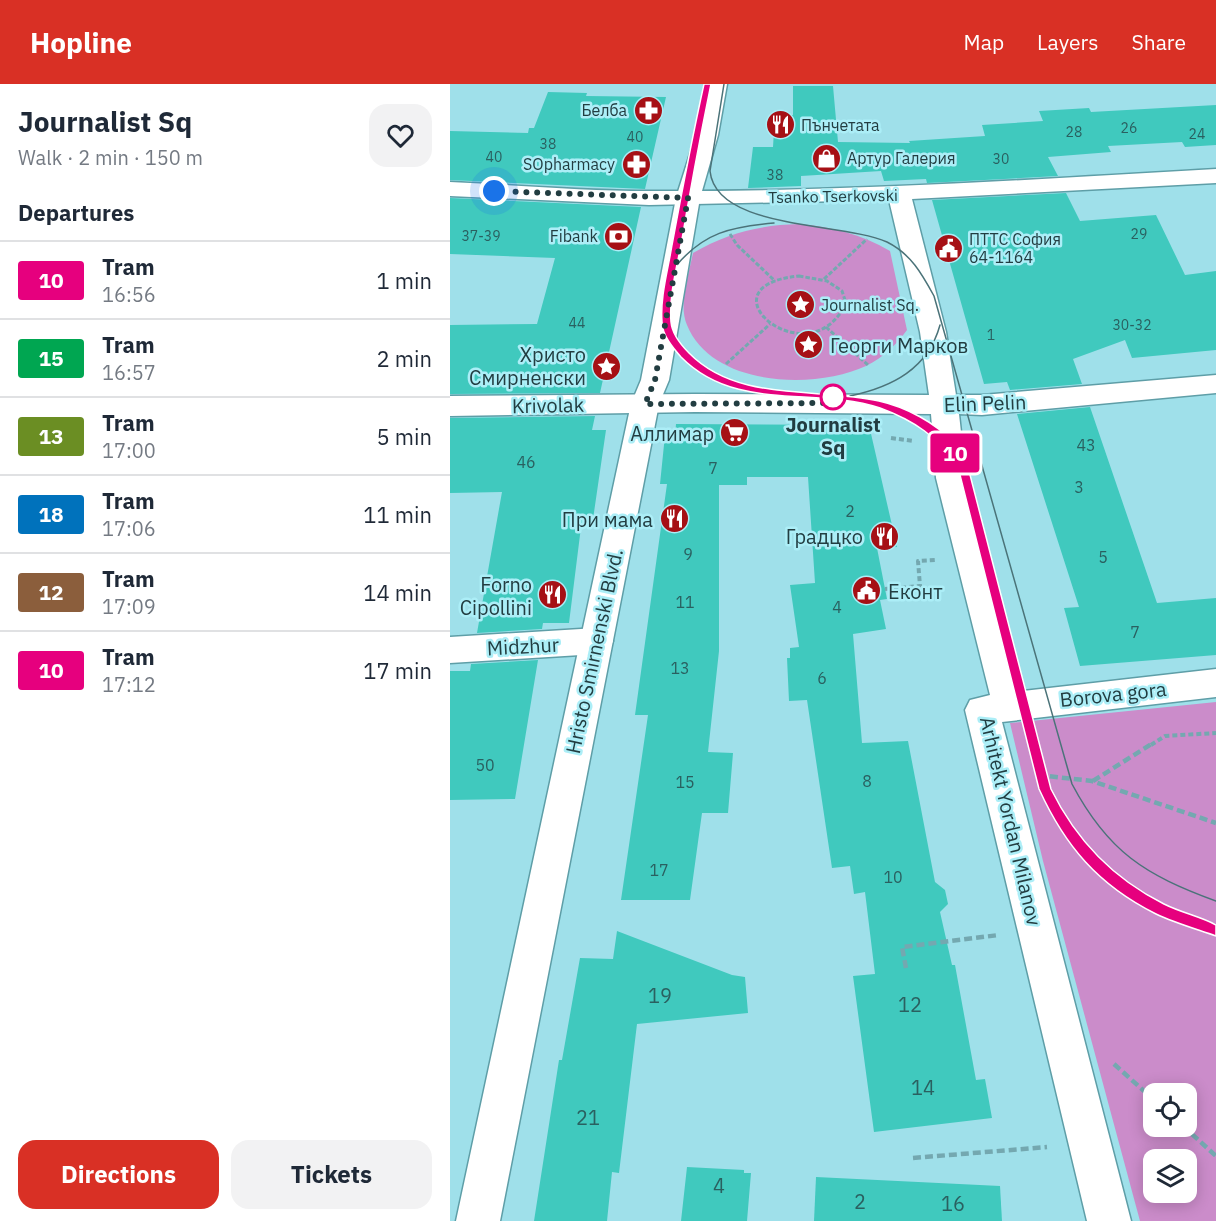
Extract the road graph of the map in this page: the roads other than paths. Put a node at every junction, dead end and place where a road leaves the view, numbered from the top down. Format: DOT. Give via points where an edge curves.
graph roads {
  1 [pos="716,84"];
  2 [pos="1216,176"];
  3 [pos="450,189"];
  4 [pos="899,195"];
  5 [pos="688,198"];
  6 [pos="1216,384"];
  7 [pos="645,404"];
  8 [pos="944,405"];
  9 [pos="450,406"];
  10 [pos="597,641"];
  11 [pos="450,650"];
  12 [pos="1216,683"];
  13 [pos="1010,706"];
  14 [pos="478,1221"];
  15 [pos="1109,1221"];
  1 -- 5 [label="street, Hristo Smirnenski Blvd." via="707,135"];
  2 -- 4 [label="street, Tsanko Tserkovski"];
  3 -- 5 [label="street, Tsanko Tserkovski"];
  4 -- 5 [label="street, Tsanko Tserkovski"];
  4 -- 8 [label="street" via="933,332"];
  5 -- 7 [label="street, Hristo Smirnenski Blvd." via="655,380"];
  6 -- 8 [label="street, Elin Pelin"];
  7 -- 8 [label="street, Elin Pelin"];
  7 -- 9 [label="street, Krivolak"];
  7 -- 10 [label="street, Hristo Smirnenski Blvd."];
  8 -- 13 [label="street, Arhitekt Yordan Milanov" via="951,478"];
  10 -- 11 [label="street, Midzhur"];
  10 -- 14 [label="street, Hristo Smirnenski Blvd."];
  12 -- 13 [label="street, Borova gora"];
  13 -- 15 [label="street, Arhitekt Yordan Milanov" via="982,710"];
}
